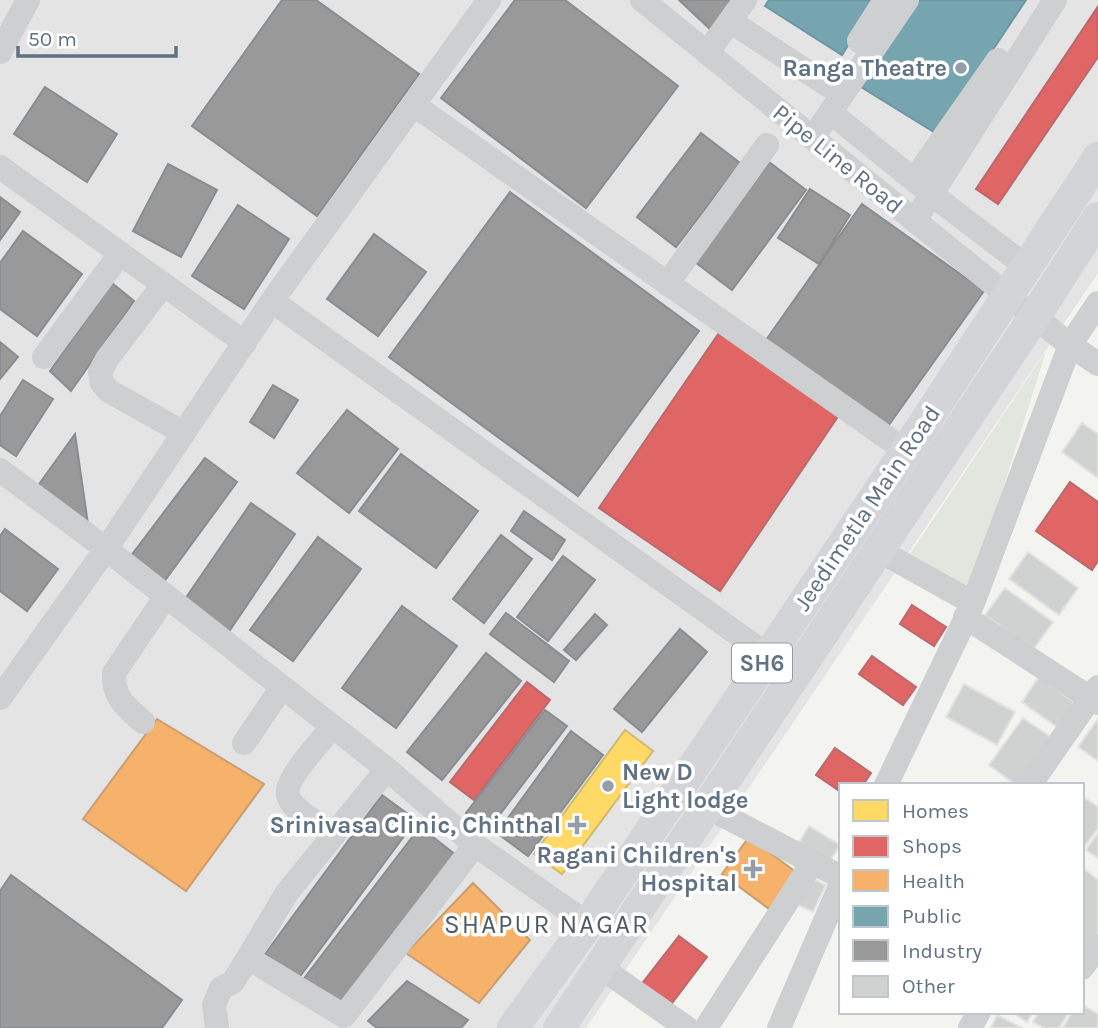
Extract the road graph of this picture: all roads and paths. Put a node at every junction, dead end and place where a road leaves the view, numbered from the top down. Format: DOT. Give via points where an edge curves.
graph roads {
  1 [pos="28,0"];
  2 [pos="489,0"];
  3 [pos="642,0"];
  4 [pos="745,0"];
  5 [pos="885,0"];
  6 [pos="907,0"];
  7 [pos="1033,0"];
  8 [pos="1055,0"];
  9 [pos="730,21"];
  10 [pos="0,52"];
  11 [pos="706,53"];
  12 [pos="829,86"];
  13 [pos="414,105"];
  14 [pos="830,112"];
  15 [pos="807,133"];
  16 [pos="768,145"];
  17 [pos="1098,158"];
  18 [pos="0,167"];
  19 [pos="923,187"];
  20 [pos="1098,218"];
  21 [pos="915,220"];
  22 [pos="120,254"];
  23 [pos="1027,267"];
  24 [pos="667,284"];
  25 [pos="163,285"];
  26 [pos="1008,296"];
  27 [pos="272,301"];
  28 [pos="1098,303"];
  29 [pos="1035,316"];
  30 [pos="244,343"];
  31 [pos="1070,345"];
  32 [pos="44,357"];
  33 [pos="1098,364"];
  34 [pos="184,433"];
  35 [pos="906,451"];
  36 [pos="0,470"];
  37 [pos="106,548"];
  38 [pos="878,550"];
  39 [pos="166,596"];
  40 [pos="969,610"];
  41 [pos="767,655"];
  42 [pos="282,687"];
  43 [pos="1095,696"];
  44 [pos="0,698"];
  45 [pos="143,722"];
  46 [pos="332,727"];
  47 [pos="244,743"];
  48 [pos="387,769"];
  49 [pos="888,783"];
  50 [pos="1031,783"];
  51 [pos="707,807"];
  52 [pos="318,825"];
  53 [pos="475,845"];
  54 [pos="812,863"];
  55 [pos="839,876"];
  56 [pos="839,889"];
  57 [pos="588,924"];
  58 [pos="1098,946"];
  59 [pos="248,958"];
  60 [pos="1084,965"];
  61 [pos="600,967"];
  62 [pos="352,1022"];
  63 [pos="217,1028"];
  64 [pos="513,1028"];
  65 [pos="559,1028"];
  66 [pos="687,1028"];
  67 [pos="706,1028"];
  68 [pos="779,1028"];
  1 -- 10 [label="street"];
  2 -- 13 [label="street"];
  3 -- 11 [label="street, Pipe Line Road"];
  4 -- 9 [label="street"];
  5 -- 12 [label="street"];
  6 -- 14 [label="street"];
  7 -- 19 [label="street" via="1029,15"];
  8 -- 19 [label="street"];
  9 -- 11 [label="street"];
  9 -- 12 [label="street"];
  11 -- 15 [label="street, Pipe Line Road"];
  12 -- 15 [label="street"];
  13 -- 24 [label="street"];
  13 -- 27 [label="street"];
  14 -- 15 [label="street"];
  14 -- 19 [label="street"];
  15 -- 21 [label="street, Pipe Line Road"];
  16 -- 24 [label="street"];
  17 -- 23 [label="main road, Jeedimetla Main Road / SH6"];
  18 -- 22 [label="street"];
  19 -- 21 [label="street"];
  19 -- 23 [label="street"];
  20 -- 29 [label="main road, Jeedimetla Main Road / SH6"];
  21 -- 26 [label="street, Pipe Line Road"];
  22 -- 25 [label="street"];
  22 -- 32 [label="street"];
  23 -- 26 [label="main road, Jeedimetla Main Road / SH6"];
  24 -- 35 [label="street"];
  25 -- 30 [label="street"];
  25 -- 34 [label="street" via="100,372 110,391"];
  26 -- 29 [label="street, Pipe Line Road"];
  26 -- 35 [label="main road, Jeedimetla Main Road / SH6"];
  27 -- 30 [label="street"];
  27 -- 41 [label="street"];
  28 -- 31 [label="street"];
  29 -- 31 [label="street, Pipe Line Road"];
  29 -- 38 [label="main road, Jeedimetla Main Road / SH6"];
  30 -- 34 [label="street"];
  31 -- 33 [label="street, Pipe Line Road"];
  31 -- 40 [label="street"];
  34 -- 37 [label="street"];
  35 -- 41 [label="main road, Jeedimetla Main Road / SH6"];
  36 -- 37 [label="street"];
  37 -- 39 [label="street"];
  37 -- 44 [label="street"];
  38 -- 40 [label="street"];
  38 -- 51 [label="main road, Jeedimetla Main Road / SH6"];
  39 -- 42 [label="street"];
  39 -- 45 [label="street" via="114,673 118,699"];
  40 -- 43 [label="street"];
  40 -- 49 [label="street"];
  41 -- 57 [label="main road, Jeedimetla Main Road / SH6"];
  42 -- 46 [label="street"];
  42 -- 47 [label="street"];
  43 -- 50 [label="street"];
  46 -- 48 [label="street"];
  46 -- 52 [label="street" via="289,781 287,793 291,803"];
  48 -- 53 [label="street"];
  48 -- 59 [label="street" via="286,894"];
  51 -- 54 [label="street"];
  51 -- 61 [label="main road, Jeedimetla Main Road / SH6"];
  53 -- 57 [label="street"];
  53 -- 62 [label="street"];
  54 -- 55 [label="street"];
  54 -- 67 [label="street"];
  56 -- 68 [label="street"];
  57 -- 64 [label="main road, Jeedimetla Main Road / SH6"];
  58 -- 60 [label="street"];
  59 -- 62 [label="street"];
  59 -- 63 [label="street" via="233,982 221,988 214,1005"];
  61 -- 65 [label="main road, Jeedimetla Main Road / SH6"];
  61 -- 66 [label="street"];
}
